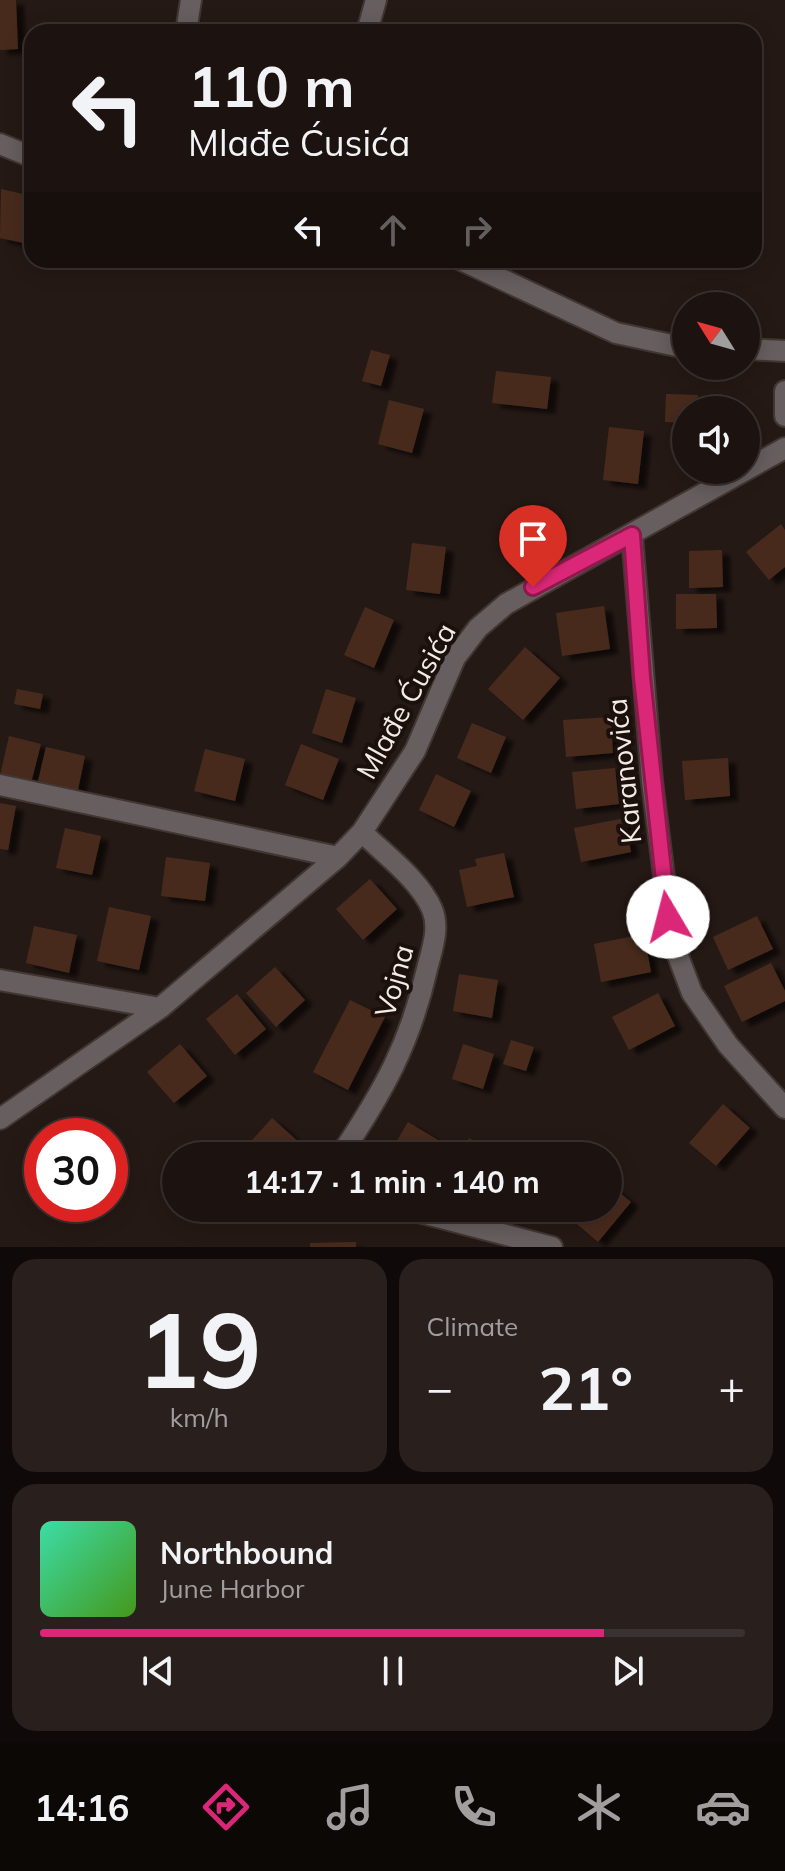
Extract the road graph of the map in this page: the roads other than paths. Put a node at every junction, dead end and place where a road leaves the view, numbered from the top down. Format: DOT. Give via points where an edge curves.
graph roads {
  1 [pos="191,0"];
  2 [pos="376,0"];
  3 [pos="187,24"];
  4 [pos="369,24"];
  5 [pos="0,144"];
  6 [pos="24,154"];
  7 [pos="478,268"];
  8 [pos="672,345"];
  9 [pos="760,350"];
  10 [pos="785,351"];
  11 [pos="785,391"];
  12 [pos="785,416"];
  13 [pos="785,448"];
  14 [pos="632,535"];
  15 [pos="0,785"];
  16 [pos="362,832"];
  17 [pos="338,857"];
  18 [pos="0,980"];
  19 [pos="160,1008"];
  20 [pos="785,1108"];
  21 [pos="0,1119"];
  22 [pos="349,1142"];
  23 [pos="456,1222"];
  24 [pos="552,1247"];
  1 -- 3 [label="street"];
  2 -- 4 [label="street"];
  5 -- 6 [label="street"];
  7 -- 8 [label="street" via="616,333"];
  9 -- 10 [label="street"];
  11 -- 12 [label="street"];
  13 -- 14 [label="street, Mlađe Ćusića"];
  14 -- 16 [label="street, Mlađe Ćusića" via="506,604 478,628 455,658 415,751"];
  14 -- 20 [label="street, Karanovića" via="652,781 672,940 692,993 728,1045"];
  15 -- 17 [label="street"];
  16 -- 17 [label="street, Mlađe Ćusića"];
  16 -- 22 [label="street, Vojna" via="421,892 433,910 436,933 416,1016 393,1071"];
  17 -- 19 [label="street, Mlađe Ćusića"];
  18 -- 19 [label="street"];
  19 -- 21 [label="street, Mlađe Ćusića"];
  23 -- 24 [label="street"];
}
